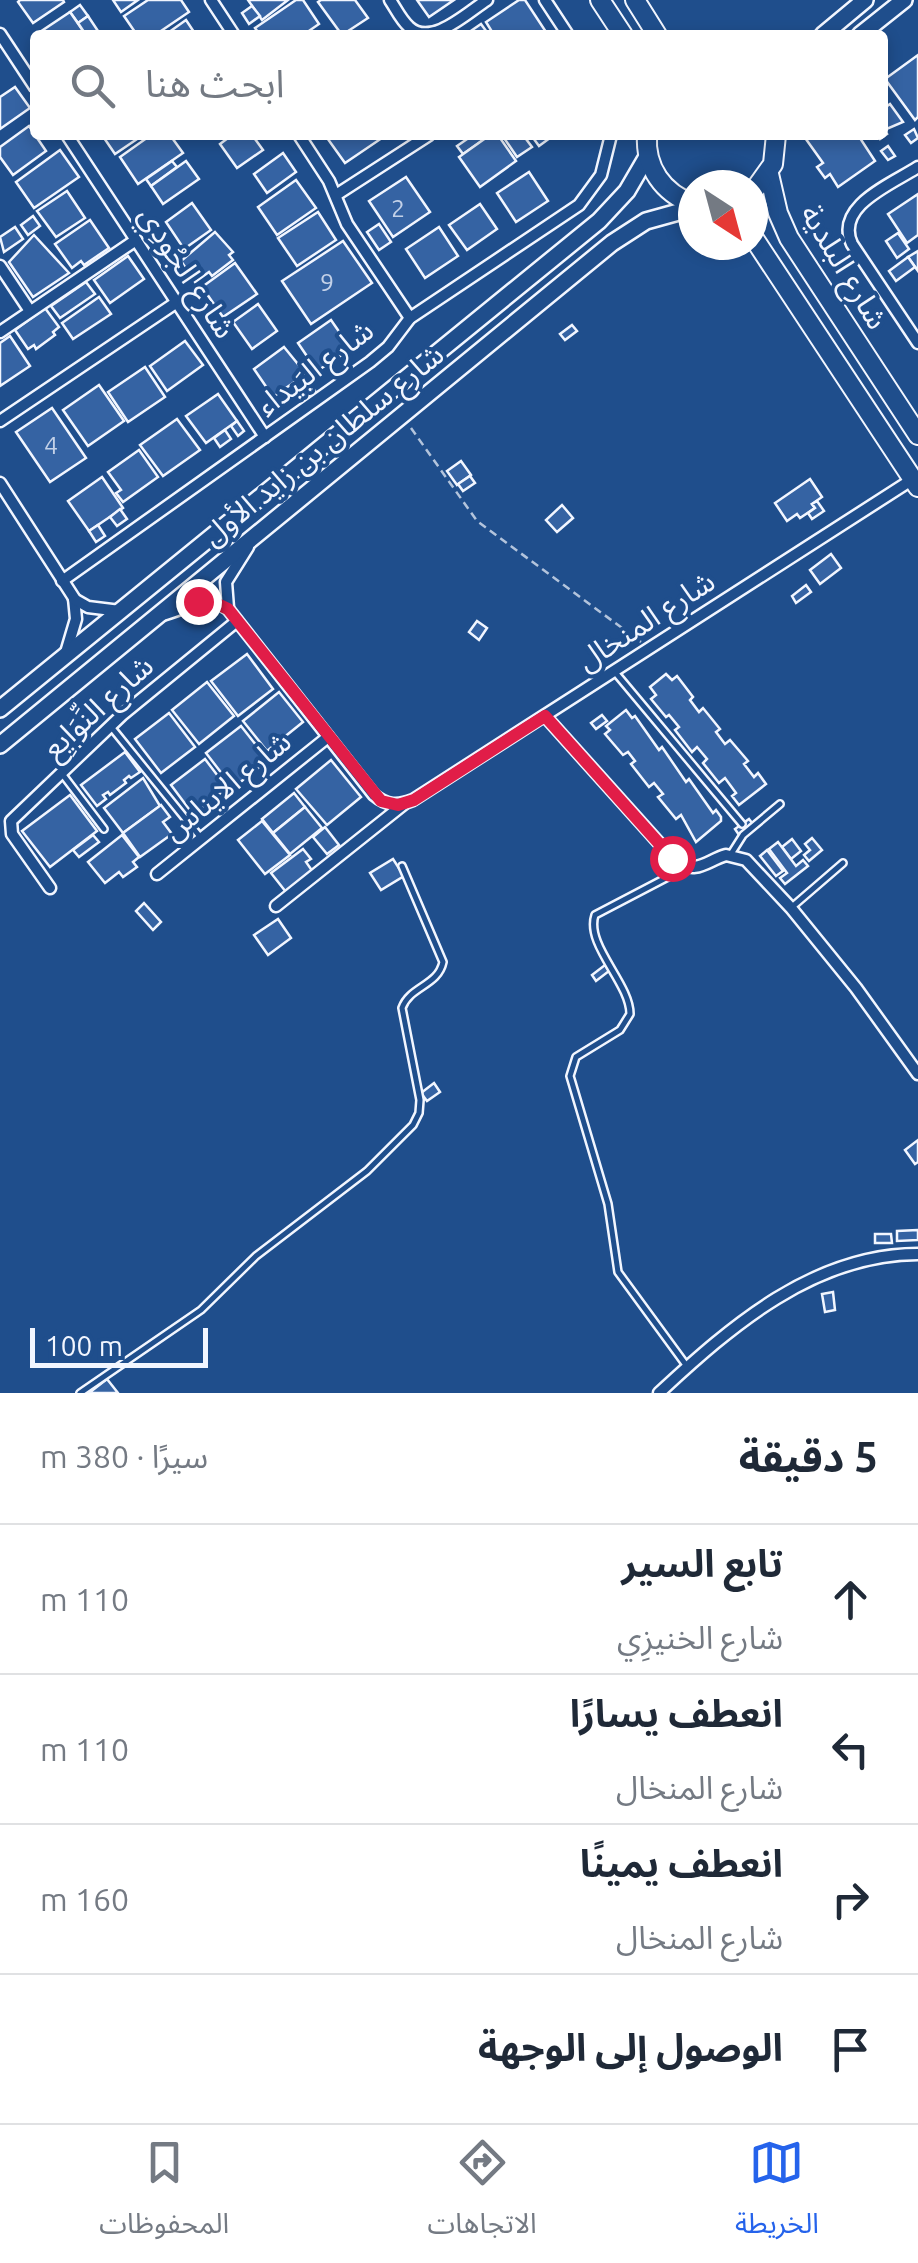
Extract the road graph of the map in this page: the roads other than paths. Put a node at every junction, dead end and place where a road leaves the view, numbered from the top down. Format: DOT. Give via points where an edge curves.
graph roads {
  1 [pos="211,0"];
  2 [pos="390,0"];
  3 [pos="487,0"];
  4 [pos="545,0"];
  5 [pos="600,0"];
  6 [pos="635,0"];
  7 [pos="865,0"];
  8 [pos="904,0"];
  9 [pos="231,30"];
  10 [pos="418,30"];
  11 [pos="440,30"];
  12 [pos="565,30"];
  13 [pos="620,30"];
  14 [pos="654,30"];
  15 [pos="829,30"];
  16 [pos="866,30"];
  17 [pos="2,42"];
  18 [pos="30,80"];
  19 [pos="69,140"];
  20 [pos="302,140"];
  21 [pos="422,140"];
  22 [pos="610,140"];
  23 [pos="647,140"];
  24 [pos="776,140"];
  25 [pos="648,155"];
  26 [pos="918,167"];
  27 [pos="769,174"];
  28 [pos="336,195"];
  29 [pos="678,197"];
  30 [pos="678,210"];
  31 [pos="136,240"];
  32 [pos="768,260"];
  33 [pos="0,266"];
  34 [pos="177,302"];
  35 [pos="30,311"];
  36 [pos="410,318"];
  37 [pos="0,332"];
  38 [pos="918,342"];
  39 [pos="0,421"];
  40 [pos="918,434"];
  41 [pos="265,436"];
  42 [pos="916,483"];
  43 [pos="0,484"];
  44 [pos="252,539"];
  45 [pos="62,580"];
  46 [pos="74,598"];
  47 [pos="228,609"];
  48 [pos="120,611"];
  49 [pos="158,615"];
  50 [pos="237,621"];
  51 [pos="65,656"];
  52 [pos="614,671"];
  53 [pos="0,709"];
  54 [pos="545,716"];
  55 [pos="110,727"];
  56 [pos="328,737"];
  57 [pos="0,745"];
  58 [pos="61,772"];
  59 [pos="405,804"];
  60 [pos="780,804"];
  61 [pos="745,828"];
  62 [pos="104,829"];
  63 [pos="201,838"];
  64 [pos="731,854"];
  65 [pos="843,864"];
  66 [pos="402,866"];
  67 [pos="686,867"];
  68 [pos="157,874"];
  69 [pos="50,888"];
  70 [pos="276,906"];
  71 [pos="791,908"];
  72 [pos="918,1074"];
  73 [pos="918,1254"];
  74 [pos="688,1367"];
  75 [pos="80,1393"];
  76 [pos="659,1393"];
  1 -- 9 [label="street"];
  2 -- 10 [label="street"];
  3 -- 11 [label="street"];
  4 -- 12 [label="street"];
  5 -- 13 [label="main road"];
  6 -- 14 [label="main road"];
  7 -- 15 [label="main road"];
  8 -- 16 [label="main road"];
  17 -- 18 [label="street"];
  19 -- 31 [label="street, شارع الجُودِي"];
  20 -- 28 [label="street"];
  21 -- 28 [label="street"];
  22 -- 36 [label="street, شارع البَيداء" via="601,175 580,204"];
  23 -- 25 [label="main road"];
  24 -- 27 [label="main road"];
  25 -- 29 [label="main road" via="666,189"];
  25 -- 48 [label="main road, شارع سلطان بن زايد الأول" via="599,221"];
  26 -- 38 [label="street" via="862,204 847,231"];
  27 -- 40 [label="main road, شارع البلدية" via="789,238"];
  28 -- 36 [label="street" via="346,224"];
  30 -- 44 [label="main road, شارع سلطان بن زايد الأول" via="623,235"];
  31 -- 34 [label="street, شارع الجُودِي"];
  31 -- 35 [label="street"];
  32 -- 42 [label="main road, شارع البلدية"];
  33 -- 35 [label="street"];
  34 -- 39 [label="street"];
  34 -- 41 [label="street, شارع الجُودِي"];
  35 -- 37 [label="street"];
  36 -- 41 [label="street, شارع البَيداء" via="379,355"];
  41 -- 45 [label="street, شارع البَيداء"];
  42 -- 52 [label="street, شارع المنخال"];
  43 -- 45 [label="street"];
  44 -- 47 [label="street" via="226,582"];
  44 -- 49 [label="main road, شارع سلطان بن زايد الأول"];
  45 -- 46 [label="street"];
  46 -- 48 [label="street" via="94,609"];
  46 -- 51 [label="street" via="76,618"];
  47 -- 49 [label="street" via="204,600"];
  47 -- 50 [label="street"];
  48 -- 51 [label="main road, شارع سلطان بن زايد الأول"];
  49 -- 57 [label="main road, شارع سلطان بن زايد الأول"];
  50 -- 55 [label="street, شارع النِّوَايِع"];
  50 -- 56 [label="street"];
  51 -- 53 [label="main road, شارع سلطان بن زايد الأول"];
  52 -- 54 [label="street, شارع المنخال"];
  52 -- 61 [label="lane"];
  54 -- 59 [label="street, شارع المنخال"];
  54 -- 67 [label="street"];
  55 -- 58 [label="street, شارع النِّوَايِع"];
  55 -- 63 [label="lane"];
  56 -- 59 [label="street" via="381,801"];
  56 -- 63 [label="street, شارع الايناس"];
  58 -- 62 [label="lane"];
  58 -- 69 [label="street, شارع النِّوَايِع" via="10,825"];
  59 -- 70 [label="street, شارع المنخال"];
  60 -- 61 [label="lane"];
  61 -- 64 [label="lane"];
  63 -- 68 [label="street, شارع الايناس"];
  64 -- 67 [label="street"];
  64 -- 71 [label="street" via="746,860"];
  65 -- 71 [label="lane"];
  66 -- 75 [label="lane" via="443,962 438,976 410,994 402,1008 420,1100 416,1119 367,1171 266,1248 201,1310"];
  67 -- 74 [label="lane" via="593,919 630,1014 620,1030 576,1058 570,1076 608,1204 618,1272"];
  71 -- 72 [label="street"];
  73 -- 74 [label="street" via="860,1262 803,1282"];
  74 -- 76 [label="street"];
}
